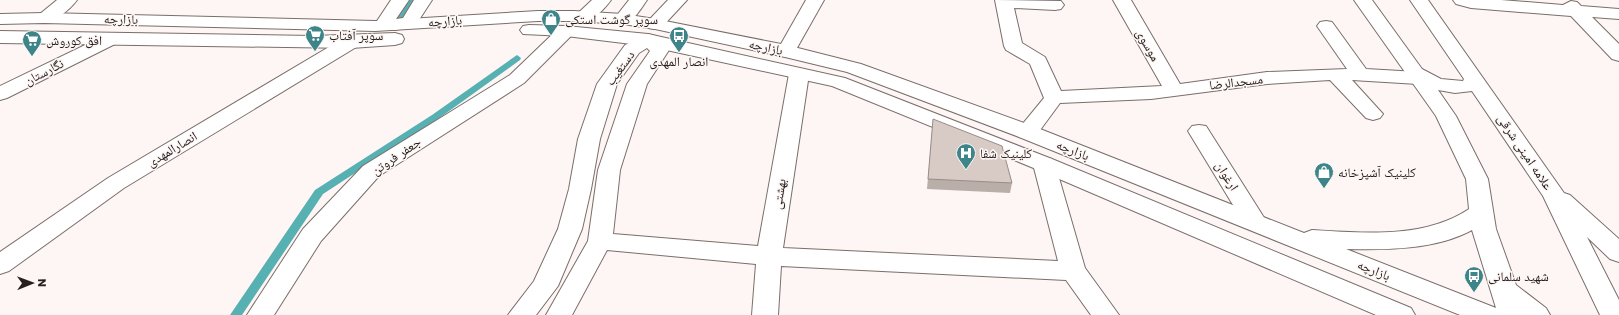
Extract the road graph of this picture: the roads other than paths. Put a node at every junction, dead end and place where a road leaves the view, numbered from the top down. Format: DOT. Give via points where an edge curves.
graph roads {
  1 [pos="68,0"];
  2 [pos="400,0"];
  3 [pos="423,0"];
  4 [pos="602,0"];
  5 [pos="638,0"];
  6 [pos="678,0"];
  7 [pos="815,0"];
  8 [pos="1122,0"];
  9 [pos="1363,0"];
  10 [pos="1419,0"];
  11 [pos="1462,0"];
  12 [pos="1005,1"];
  13 [pos="1055,5"];
  14 [pos="1570,6"];
  15 [pos="1619,14"];
  16 [pos="584,16"];
  17 [pos="44,18"];
  18 [pos="0,19"];
  19 [pos="623,19"];
  20 [pos="395,25"];
  21 [pos="1326,26"];
  22 [pos="566,31"];
  23 [pos="652,32"];
  24 [pos="0,37"];
  25 [pos="110,39"];
  26 [pos="351,42"];
  27 [pos="786,51"];
  28 [pos="1619,55"];
  29 [pos="1415,73"];
  30 [pos="799,74"];
  31 [pos="1335,74"];
  32 [pos="1360,74"];
  33 [pos="1474,80"];
  34 [pos="1174,90"];
  35 [pos="0,94"];
  36 [pos="1054,98"];
  37 [pos="1373,114"];
  38 [pos="1199,131"];
  39 [pos="1027,132"];
  40 [pos="1044,164"];
  41 [pos="1548,187"];
  42 [pos="1481,213"];
  43 [pos="1255,222"];
  44 [pos="1295,238"];
  45 [pos="600,240"];
  46 [pos="1619,253"];
  47 [pos="769,256"];
  48 [pos="0,265"];
  49 [pos="1073,271"];
  50 [pos="1508,303"];
  51 [pos="260,315"];
  52 [pos="521,315"];
  53 [pos="559,315"];
  54 [pos="765,315"];
  55 [pos="1106,315"];
  56 [pos="1402,315"];
  57 [pos="1487,315"];
  58 [pos="1537,315"];
  59 [pos="1613,315"];
  1 -- 17 [label="street"];
  2 -- 20 [label="street" via="384,24"];
  3 -- 20 [label="street" via="409,22"];
  4 -- 16 [label="street"];
  5 -- 19 [label="street"];
  6 -- 23 [label="street"];
  7 -- 27 [label="street"];
  8 -- 34 [label="street, موسوی"];
  9 -- 29 [label="street"];
  10 -- 33 [label="street, علامه امینی شرقی"];
  11 -- 14 [label="street" via="1471,3"];
  12 -- 13 [label="street"];
  12 -- 36 [label="street" via="1013,46 1038,61"];
  14 -- 15 [label="street"];
  14 -- 28 [label="street"];
  16 -- 19 [label="street, بازارچه"];
  16 -- 20 [label="street, بازارچه" via="538,16"];
  17 -- 18 [label="street, بازارچه"];
  17 -- 20 [label="street, بازارچه"];
  19 -- 23 [label="street, بازارچه"];
  21 -- 32 [label="street"];
  22 -- 23 [label="street, بازارچه"];
  22 -- 26 [label="street, بازارچه" via="537,30"];
  22 -- 51 [label="street, جعفر فروتن" via="517,79 371,171 312,235"];
  23 -- 27 [label="street, بازارچه"];
  23 -- 30 [label="street, بازارچه" via="685,47"];
  23 -- 45 [label="street, دستغیب" via="660,50 637,84 609,170"];
  23 -- 52 [label="street, دستغیب" via="632,49 607,84 589,139 570,229 545,286"];
  24 -- 25 [label="street, بازارچه"];
  25 -- 26 [label="street, بازارچه"];
  25 -- 35 [label="street, نگارستان"];
  26 -- 48 [label="street, انصارالمهدی" via="116,183"];
  27 -- 39 [label="street, بازارچه" via="854,68"];
  29 -- 32 [label="street, مسجدالرضا"];
  29 -- 33 [label="street" via="1435,84 1454,88 1469,86"];
  29 -- 42 [label="street" via="1446,116 1477,179"];
  30 -- 40 [label="street, بازارچه" via="838,82"];
  30 -- 47 [label="street, بهشتی"];
  31 -- 32 [label="street, مسجدالرضا"];
  31 -- 34 [label="street, مسجدالرضا" via="1246,80"];
  31 -- 37 [label="street"];
  33 -- 41 [label="street, علامه امینی شرقی"];
  34 -- 36 [label="street, مسجدالرضا"];
  36 -- 39 [label="street"];
  38 -- 43 [label="street, ارغوان"];
  39 -- 43 [label="street, بازارچه"];
  40 -- 49 [label="street"];
  40 -- 56 [label="street, بازارچه"];
  41 -- 46 [label="street"];
  41 -- 59 [label="street, علامه امینی شرقی"];
  42 -- 44 [label="street" via="1455,228 1411,238 1367,241"];
  42 -- 50 [label="street"];
  43 -- 44 [label="street, بازارچه"];
  44 -- 57 [label="street, بازارچه"];
  45 -- 47 [label="street"];
  45 -- 53 [label="street, دستغیب"];
  47 -- 49 [label="street"];
  47 -- 54 [label="street, بهشتی"];
  49 -- 55 [label="street"];
  50 -- 58 [label="street"];
}
